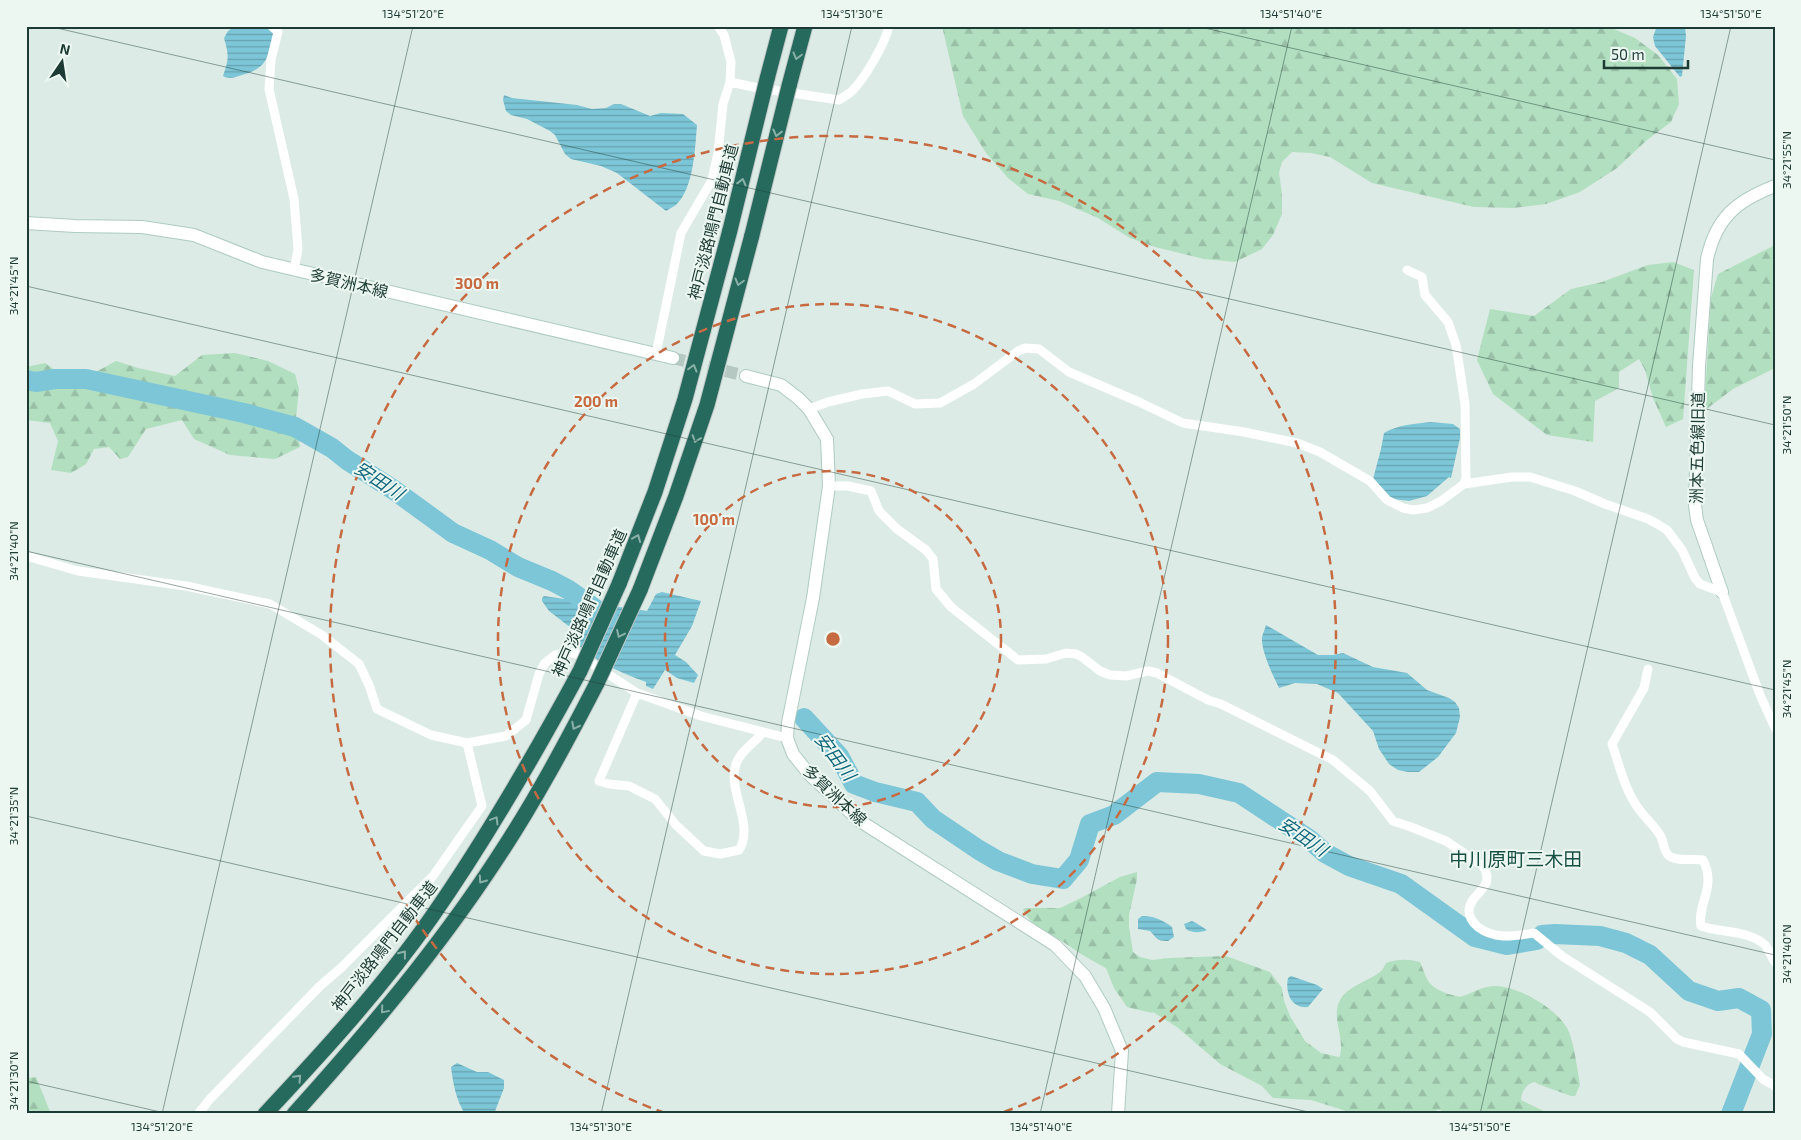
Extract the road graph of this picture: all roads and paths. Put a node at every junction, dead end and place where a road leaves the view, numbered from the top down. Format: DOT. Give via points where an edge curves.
graph roads {
  1 [pos="272,26"];
  2 [pos="718,26"];
  3 [pos="781,26"];
  4 [pos="805,26"];
  5 [pos="889,26"];
  6 [pos="730,82"];
  7 [pos="1775,186"];
  8 [pos="26,223"];
  9 [pos="294,270"];
  10 [pos="1407,270"];
  11 [pos="656,354"];
  12 [pos="673,358"];
  13 [pos="746,376"];
  14 [pos="809,409"];
  15 [pos="1464,484"];
  16 [pos="829,486"];
  17 [pos="26,556"];
  18 [pos="1722,592"];
  19 [pos="1648,669"];
  20 [pos="637,693"];
  21 [pos="1775,728"];
  22 [pos="763,732"];
  23 [pos="787,738"];
  24 [pos="467,743"];
  25 [pos="1775,962"];
  26 [pos="1775,1086"];
  27 [pos="198,1114"];
  28 [pos="265,1114"];
  29 [pos="294,1114"];
  30 [pos="1118,1114"];
  1 -- 9 [label="street" via="278,32 271,60 269,89 294,199 298,250"];
  2 -- 6 [label="street" via="724,35 731,62"];
  28 -- 3 [label="highway, 神戸淡路鳴門自動車道, one-way, bridge" via="323,1052 430,919 478,849 532,760 580,671 655,492 685,399"];
  4 -- 29 [label="highway, one-way, bridge" via="707,405 640,590 597,682 555,764 497,859 393,999"];
  5 -- 6 [label="street" via="869,68 851,92 839,100"];
  6 -- 11 [label="street" via="723,104 712,180 681,233"];
  7 -- 18 [label="main road, 洲本五色線旧道" via="1733,208 1717,229 1707,259 1699,366 1695,505"];
  8 -- 9 [label="main road, 多賀洲本線" via="142,227 194,235 262,262"];
  9 -- 11 [label="main road, 多賀洲本線"];
  10 -- 15 [label="street" via="1422,277 1425,295 1448,322 1456,345 1465,404"];
  11 -- 12 [label="main road, 多賀洲本線"];
  13 -- 14 [label="main road" via="781,385"];
  14 -- 15 [label="street" via="862,394 888,391 915,404 940,402 974,384 1018,350 1033,348 1045,352 1069,372 1183,423 1297,443 1320,452 1370,481 1387,500 1403,508 1427,508"];
  14 -- 16 [label="main road" via="827,439"];
  15 -- 18 [label="street" via="1530,477 1648,519 1674,538 1700,584"];
  16 -- 23 [label="main road" via="813,598"];
  16 -- 26 [label="street" via="848,486 871,492 879,511 933,559 936,589 951,607 1018,660 1046,659 1066,653 1076,654 1110,675 1157,673 1333,760 1370,790 1393,821 1446,841 1483,866 1486,884 1469,911 1471,920 1487,934 1501,937 1534,933 1562,956 1650,1012 1677,1039 1734,1051"];
  17 -- 24 [label="street" via="78,571 186,586 270,604 322,635 359,664 377,709 431,735"];
  18 -- 21 [label="street, 洲本五色線旧道"];
  19 -- 25 [label="street" via="1644,688 1612,744 1629,794 1659,834 1670,856 1682,860 1703,860 1708,890 1701,926 1760,941"];
  20 -- 22 [label="street" via="700,716"];
  20 -- 22 [label="street" via="598,782 629,786 655,799 676,825 704,851 720,854 739,850 744,842 733,775 740,756"];
  20 -- 24 [label="street" via="577,654 555,655 539,674 526,720 506,736"];
  22 -- 23 [label="street"];
  23 -- 30 [label="main road, 多賀洲本線" via="793,754 809,774 860,821 1054,944 1085,976 1104,1008 1122,1051"];
  24 -- 27 [label="street" via="482,806 433,876 313,993"];
}
